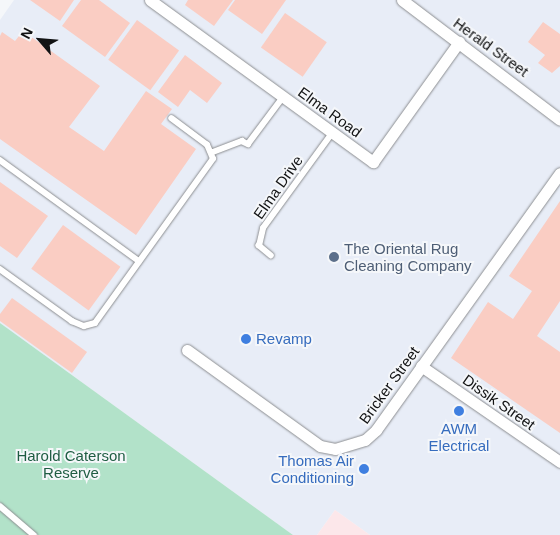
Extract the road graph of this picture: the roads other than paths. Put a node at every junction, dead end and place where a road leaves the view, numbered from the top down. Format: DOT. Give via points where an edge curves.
graph roads {
  1 [pos="150,0"];
  2 [pos="402,0"];
  3 [pos="459,42"];
  4 [pos="283,96"];
  5 [pos="172,119"];
  6 [pos="560,120"];
  7 [pos="333,132"];
  8 [pos="212,152"];
  9 [pos="0,160"];
  10 [pos="560,173"];
  11 [pos="271,256"];
  12 [pos="139,262"];
  13 [pos="0,269"];
  14 [pos="187,350"];
  15 [pos="421,366"];
  16 [pos="560,462"];
  17 [pos="0,506"];
  18 [pos="34,535"];
  1 -- 4 [label="street, Elma Road"];
  2 -- 3 [label="street, Herald Street"];
  3 -- 6 [label="street, Herald Street"];
  3 -- 7 [label="street, Elma Road" via="373,162"];
  4 -- 7 [label="street, Elma Road"];
  4 -- 8 [label="lane" via="248,144 242,141"];
  5 -- 8 [label="lane"];
  7 -- 11 [label="lane, Elma Drive" via="263,228 258,246"];
  8 -- 12 [label="lane" via="209,165"];
  9 -- 12 [label="lane"];
  10 -- 15 [label="street, Bricker Street"];
  12 -- 13 [label="lane" via="95,323 89,326 72,321"];
  14 -- 15 [label="street, Bricker Street" via="315,443 330,450 371,436"];
  15 -- 16 [label="street, Dissik Street"];
  17 -- 18 [label="lane"];
}
